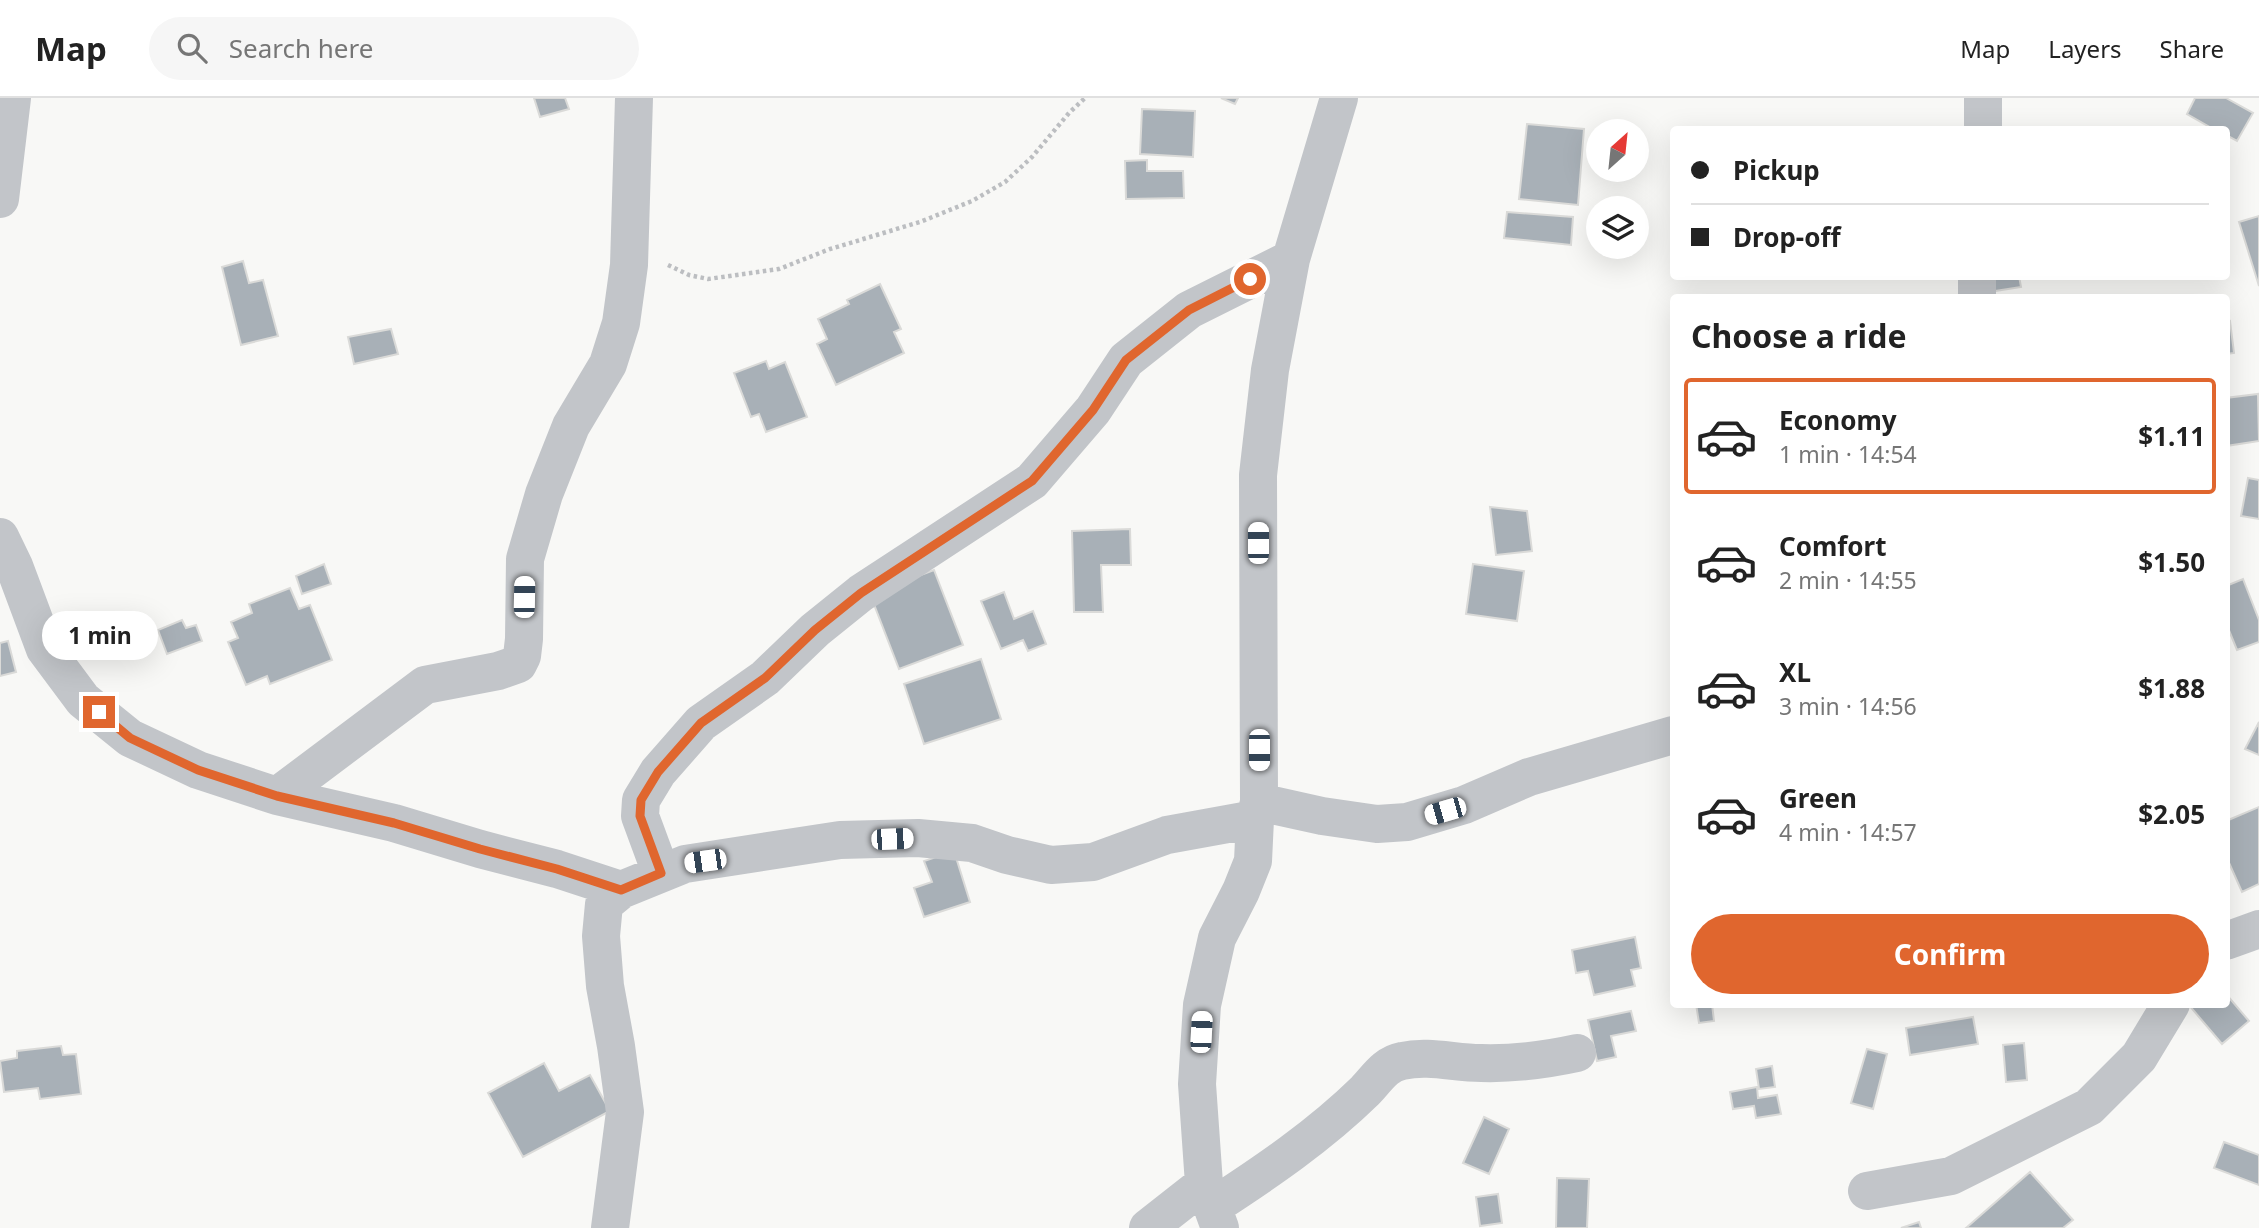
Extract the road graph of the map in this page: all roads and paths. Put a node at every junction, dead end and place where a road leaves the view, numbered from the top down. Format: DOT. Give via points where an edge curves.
graph roads {
  1 [pos="12,98"];
  2 [pos="634,98"];
  3 [pos="1085,98"];
  4 [pos="1339,98"];
  5 [pos="1983,98"];
  6 [pos="1983,126"];
  7 [pos="0,199"];
  8 [pos="629,248"];
  9 [pos="1291,259"];
  10 [pos="0,537"];
  11 [pos="1670,736"];
  12 [pos="277,796"];
  13 [pos="1257,811"];
  14 [pos="661,873"];
  15 [pos="621,890"];
  16 [pos="2259,929"];
  17 [pos="2230,940"];
  18 [pos="2169,1008"];
  19 [pos="1577,1053"];
  20 [pos="1867,1191"];
  21 [pos="1212,1206"];
  22 [pos="610,1228"];
  23 [pos="1148,1228"];
  1 -- 7 [label="street"];
  2 -- 8 [label="street"];
  3 -- 8 [label="path" via="1005,182 972,201 779,269 708,279"];
  4 -- 9 [label="street"];
  5 -- 6 [label="street"];
  8 -- 12 [label="street" via="621,323 608,364 571,426 525,559 524,639 518,664 425,685"];
  9 -- 13 [label="street" via="1270,370 1258,475"];
  9 -- 14 [label="street" via="1178,318 1126,360 1093,410 1032,481 861,593 765,678 701,723 658,772 641,800 640,816"];
  10 -- 12 [label="street" via="45,649 83,699 130,738 198,770"];
  11 -- 13 [label="street" via="1529,776 1464,806 1407,822 1377,824"];
  12 -- 15 [label="street" via="394,823"];
  13 -- 14 [label="street" via="1167,835 1093,862 1051,865 972,842 918,838 840,840 685,864"];
  13 -- 21 [label="street" via="1253,861 1217,938 1202,1005 1197,1084"];
  14 -- 15 [label="street"];
  15 -- 22 [label="street" via="604,904 601,936 625,1112"];
  16 -- 17 [label="street"];
  18 -- 20 [label="street" via="2139,1057 2089,1107 1951,1176"];
  19 -- 21 [label="street" via="1539,1061 1399,1061 1382,1071 1295,1152"];
  21 -- 23 [label="street"];
}
